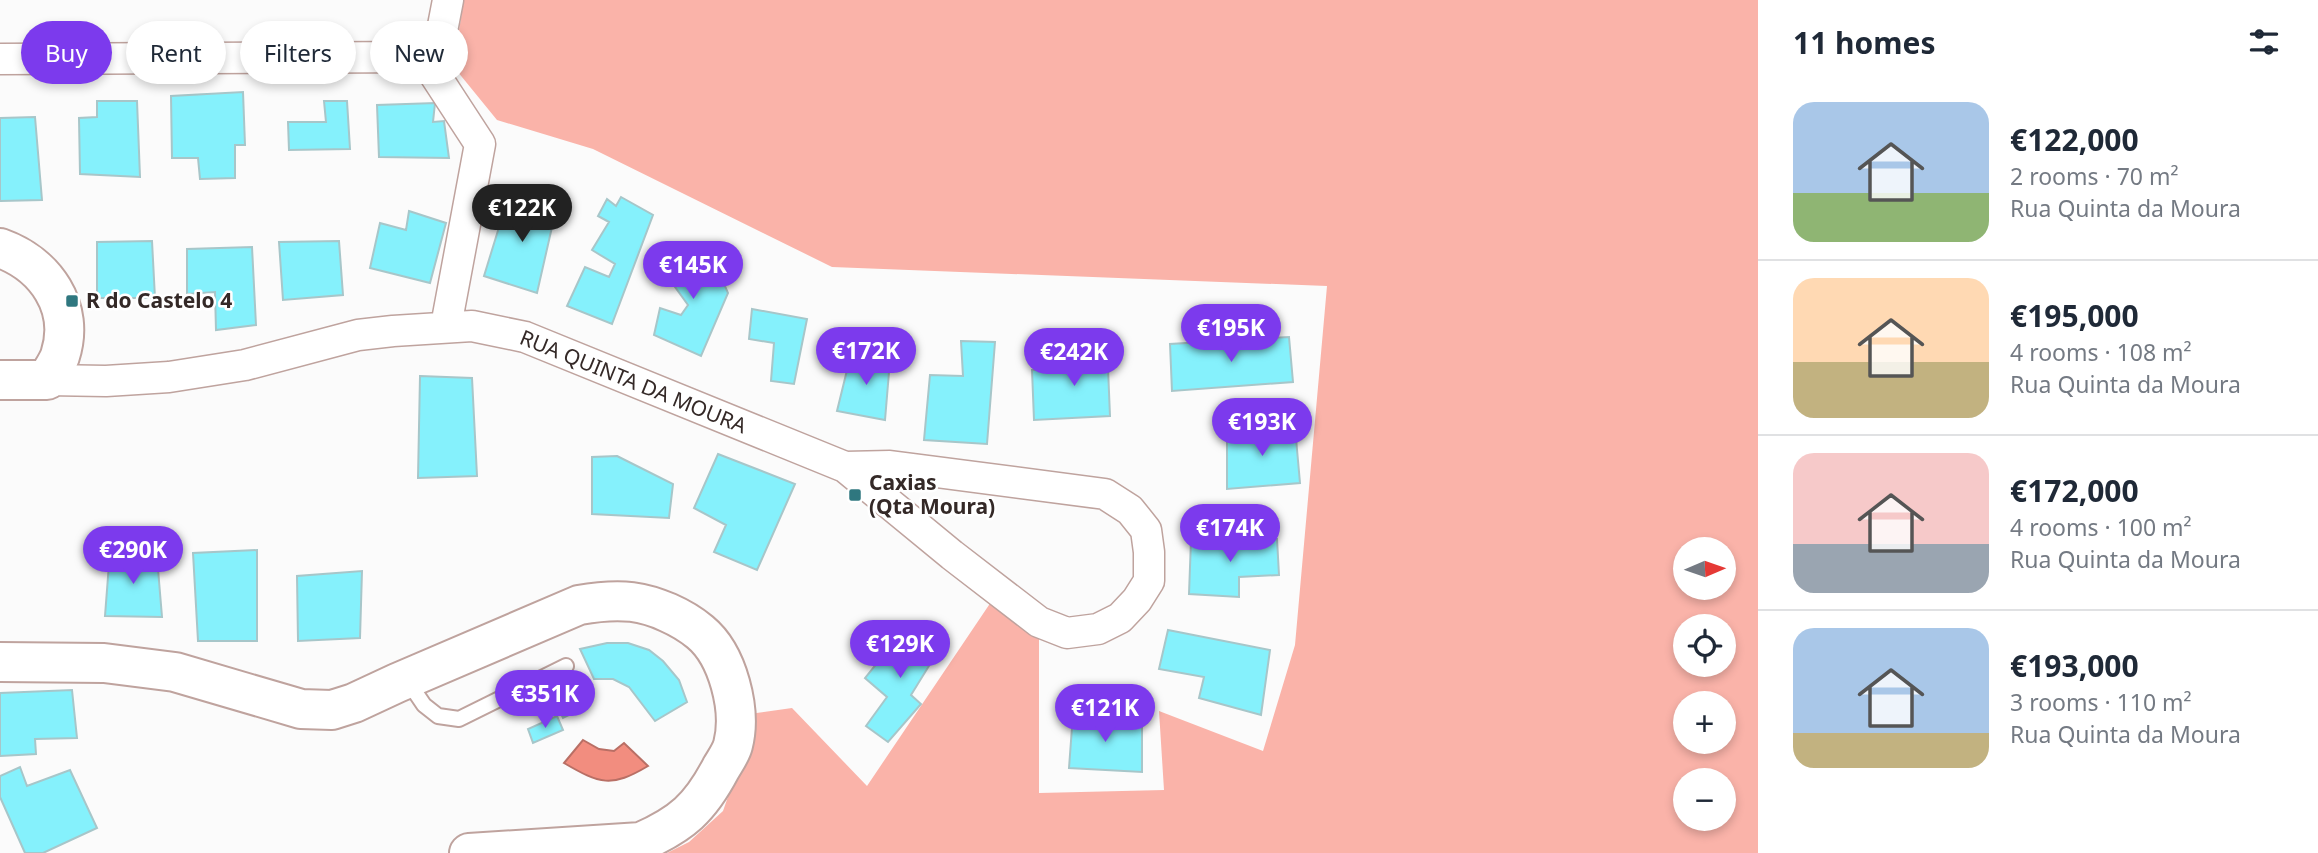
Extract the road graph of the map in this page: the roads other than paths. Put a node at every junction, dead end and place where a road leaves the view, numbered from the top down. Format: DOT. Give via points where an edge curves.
graph roads {
  1 [pos="447,0"];
  2 [pos="443,21"];
  3 [pos="370,57"];
  4 [pos="0,59"];
  5 [pos="441,84"];
  6 [pos="0,248"];
  7 [pos="446,327"];
  8 [pos="0,380"];
  9 [pos="47,380"];
  10 [pos="845,467"];
  11 [pos="0,662"];
  12 [pos="566,666"];
  13 [pos="407,678"];
  14 [pos="469,853"];
  1 -- 2 [label="street"];
  3 -- 4 [label="street"];
  5 -- 7 [label="street" via="481,145"];
  6 -- 9 [label="street" via="42,274 63,311 60,357"];
  7 -- 9 [label="street, RUA QUINTA DA MOURA" via="358,335 246,365 169,377"];
  7 -- 10 [label="street, RUA QUINTA DA MOURA" via="472,326 525,337"];
  8 -- 9 [label="street, RUA QUINTA DA MOURA"];
  10 -- 10 [label="street, RUA QUINTA DA MOURA" via="1039,622 1067,633 1098,629 1120,618 1149,581 1146,530 1130,510 1105,494 890,466"];
  11 -- 13 [label="street" via="104,663 175,672 272,702 316,710 354,704"];
  12 -- 13 [label="lane" via="459,719 438,716 424,705"];
  13 -- 14 [label="street" via="579,605 632,602 667,612 700,632 717,653 732,686 737,722 733,747 702,801 666,831 641,842"];
}
